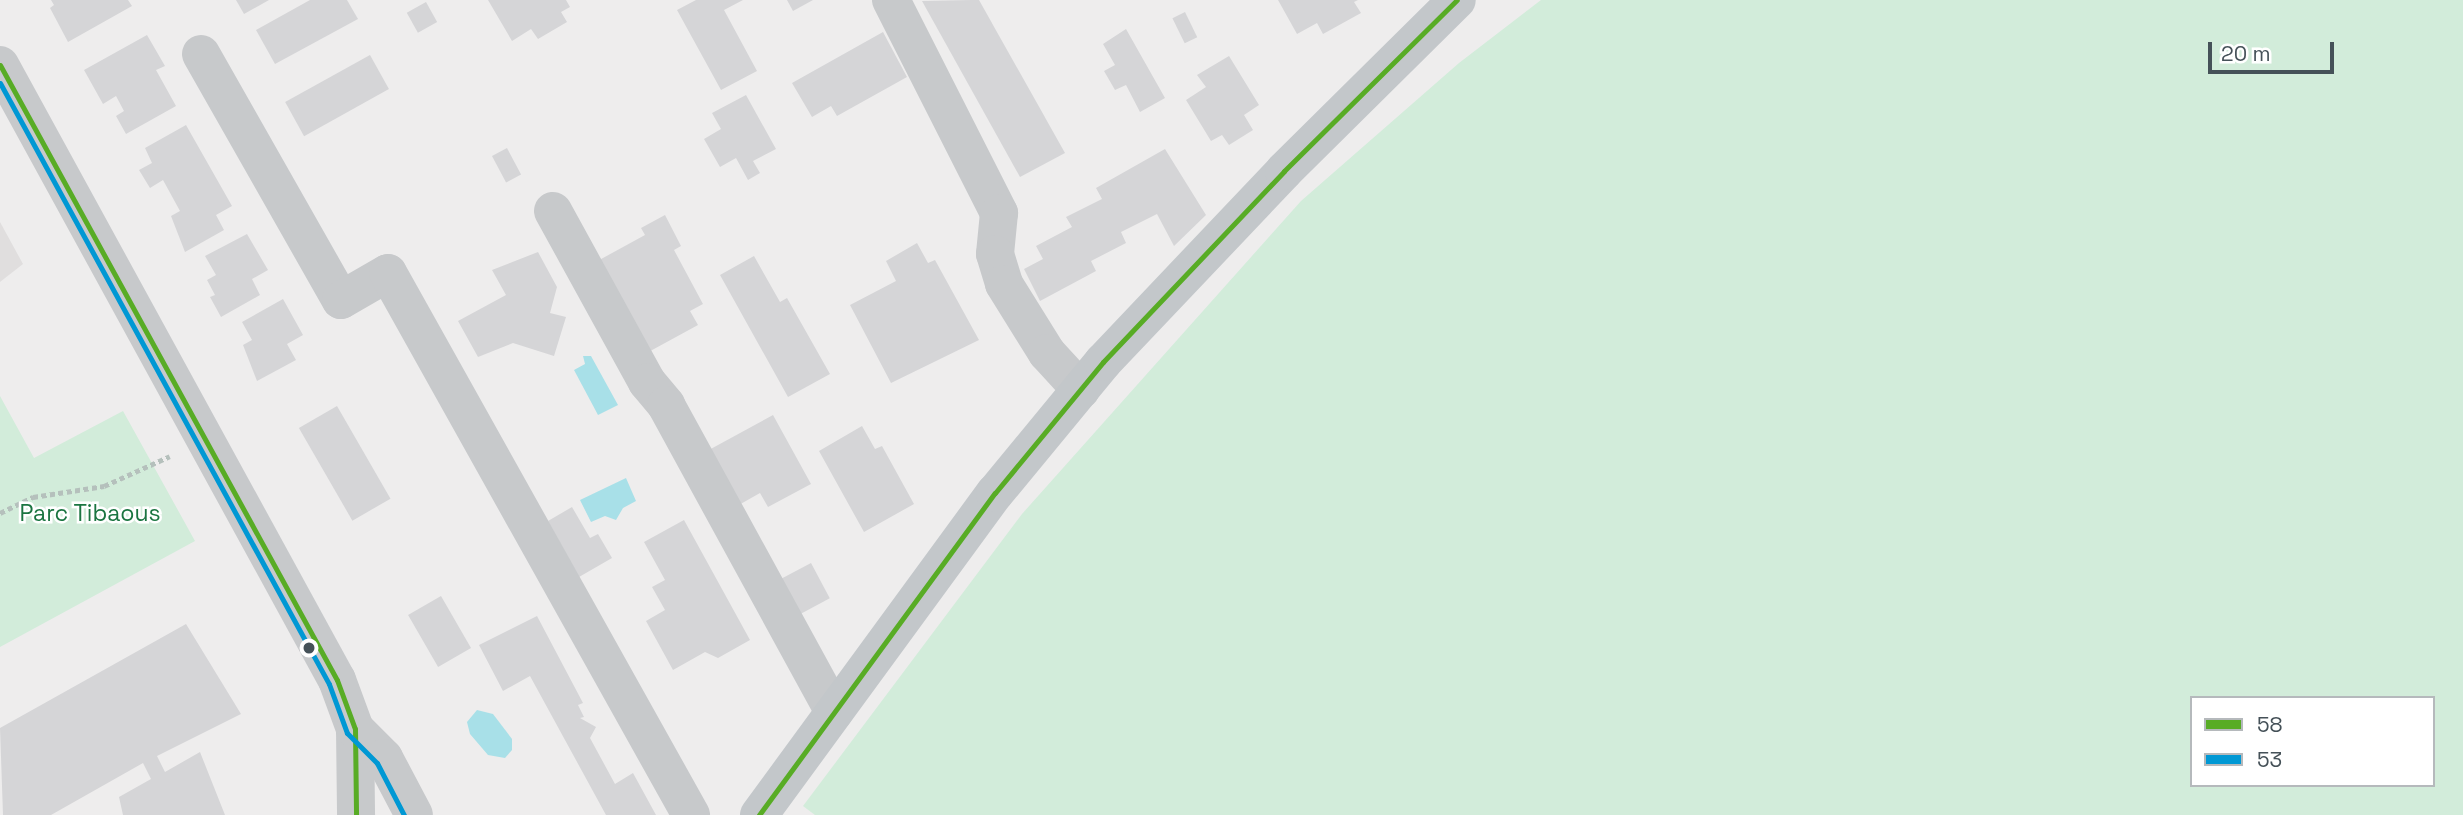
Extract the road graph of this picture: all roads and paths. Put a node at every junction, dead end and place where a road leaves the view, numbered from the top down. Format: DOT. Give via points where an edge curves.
graph roads {
  1 [pos="891,0"];
  2 [pos="1457,0"];
  3 [pos="201,54"];
  4 [pos="0,65"];
  5 [pos="553,211"];
  6 [pos="1081,390"];
  7 [pos="174,454"];
  8 [pos="0,513"];
  9 [pos="834,712"];
  10 [pos="355,729"];
  11 [pos="356,815"];
  12 [pos="414,815"];
  13 [pos="691,815"];
  14 [pos="759,815"];
  1 -- 6 [label="street" via="999,213 995,254 1004,284 1047,353"];
  2 -- 6 [label="main road" via="1284,171"];
  3 -- 13 [label="street" via="341,300 388,273"];
  4 -- 10 [label="street" via="337,680"];
  5 -- 9 [label="street" via="648,382 666,405"];
  6 -- 9 [label="main road" via="995,494"];
  7 -- 8 [label="path" via="104,486 33,498"];
  9 -- 14 [label="main road"];
  10 -- 11 [label="street"];
  10 -- 12 [label="street" via="384,758"];
}
